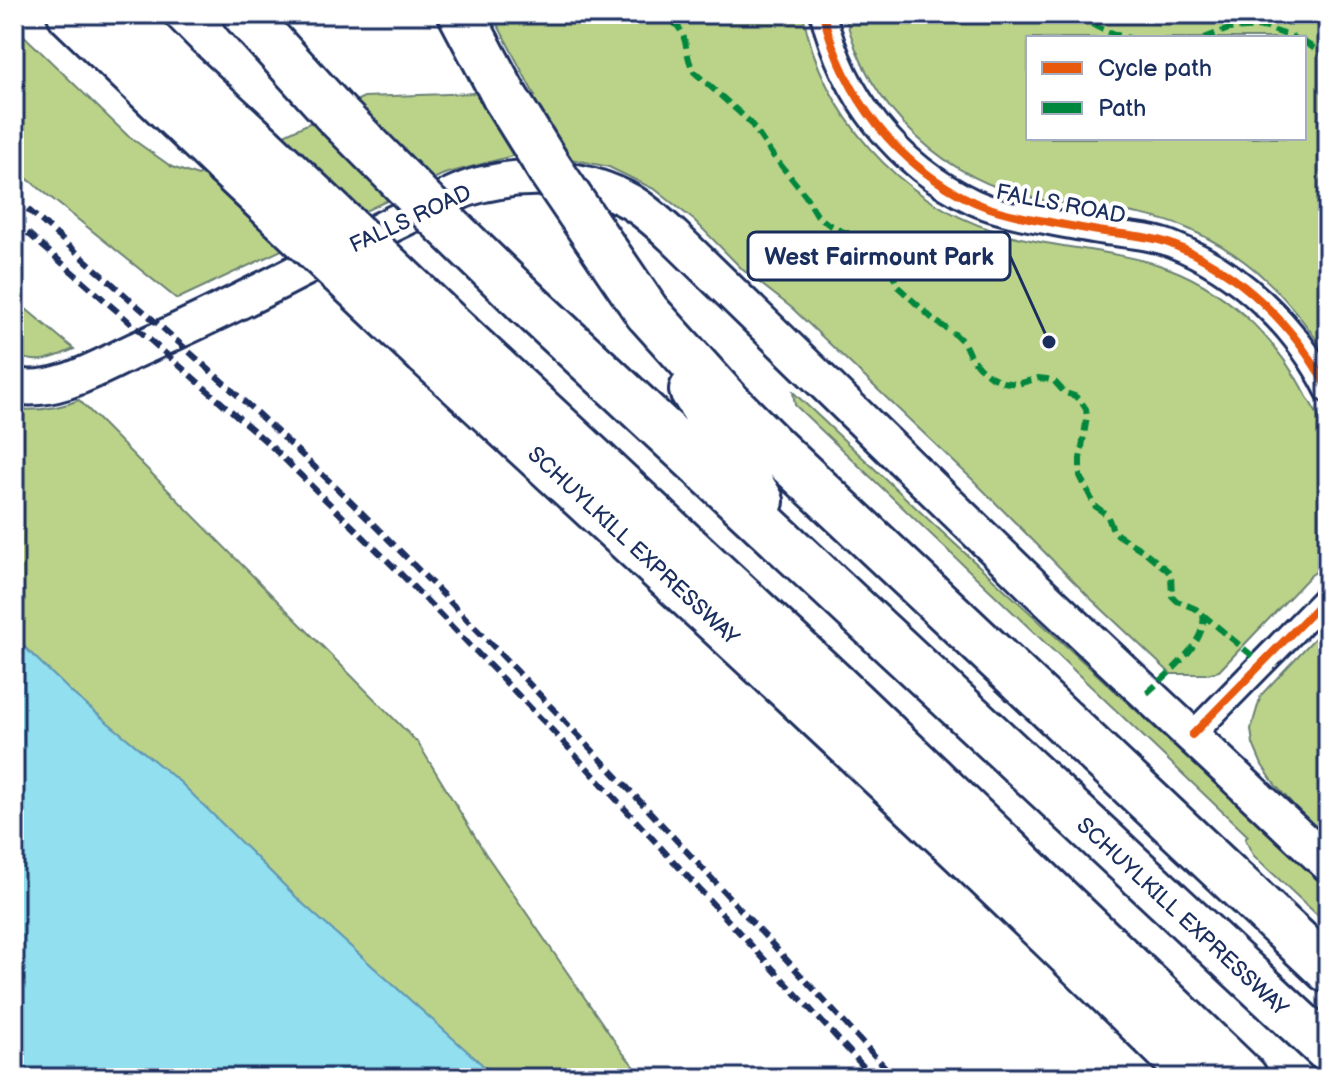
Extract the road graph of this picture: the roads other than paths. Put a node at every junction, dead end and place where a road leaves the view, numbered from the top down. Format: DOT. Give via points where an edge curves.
graph roads {
  1 [pos="70,14"];
  2 [pos="123,14"];
  3 [pos="158,14"];
  4 [pos="245,14"];
  5 [pos="461,14"];
  6 [pos="823,14"];
  7 [pos="244,156"];
  8 [pos="647,312"];
  9 [pos="443,345"];
  10 [pos="14,386"];
  11 [pos="1328,390"];
  12 [pos="792,551"];
  13 [pos="1328,596"];
  14 [pos="1192,735"];
  15 [pos="1328,864"];
  16 [pos="993,880"];
  17 [pos="1328,970"];
  18 [pos="1328,1050"];
  19 [pos="1162,1078"];
  20 [pos="1196,1078"];
  21 [pos="1245,1078"];
  1 -- 7 [label="highway"];
  2 -- 7 [label="highway" via="174,66"];
  3 -- 7 [label="highway"];
  4 -- 12 [label="highway, SCHUYLKILL EXPRESSWAY, bridge" via="430,209"];
  5 -- 8 [label="highway, bridge" via="551,171"];
  6 -- 11 [label="street, FALLS ROAD" via="840,66 868,114 929,175 977,203 1005,212 1156,239 1196,256 1243,287 1287,327"];
  7 -- 9 [label="highway, bridge"];
  8 -- 12 [label="highway"];
  8 -- 17 [label="highway" via="763,437"];
  9 -- 16 [label="highway, SCHUYLKILL EXPRESSWAY" via="626,537"];
  9 -- 21 [label="highway" via="835,685"];
  10 -- 14 [label="main road, FALLS ROAD" via="62,383 251,297 459,192 511,178 579,182 633,203 673,236"];
  12 -- 18 [label="highway, SCHUYLKILL EXPRESSWAY"];
  13 -- 14 [label="street"];
  14 -- 15 [label="main road, FALLS ROAD"];
  16 -- 19 [label="highway"];
  16 -- 20 [label="highway, SCHUYLKILL EXPRESSWAY"];
}
